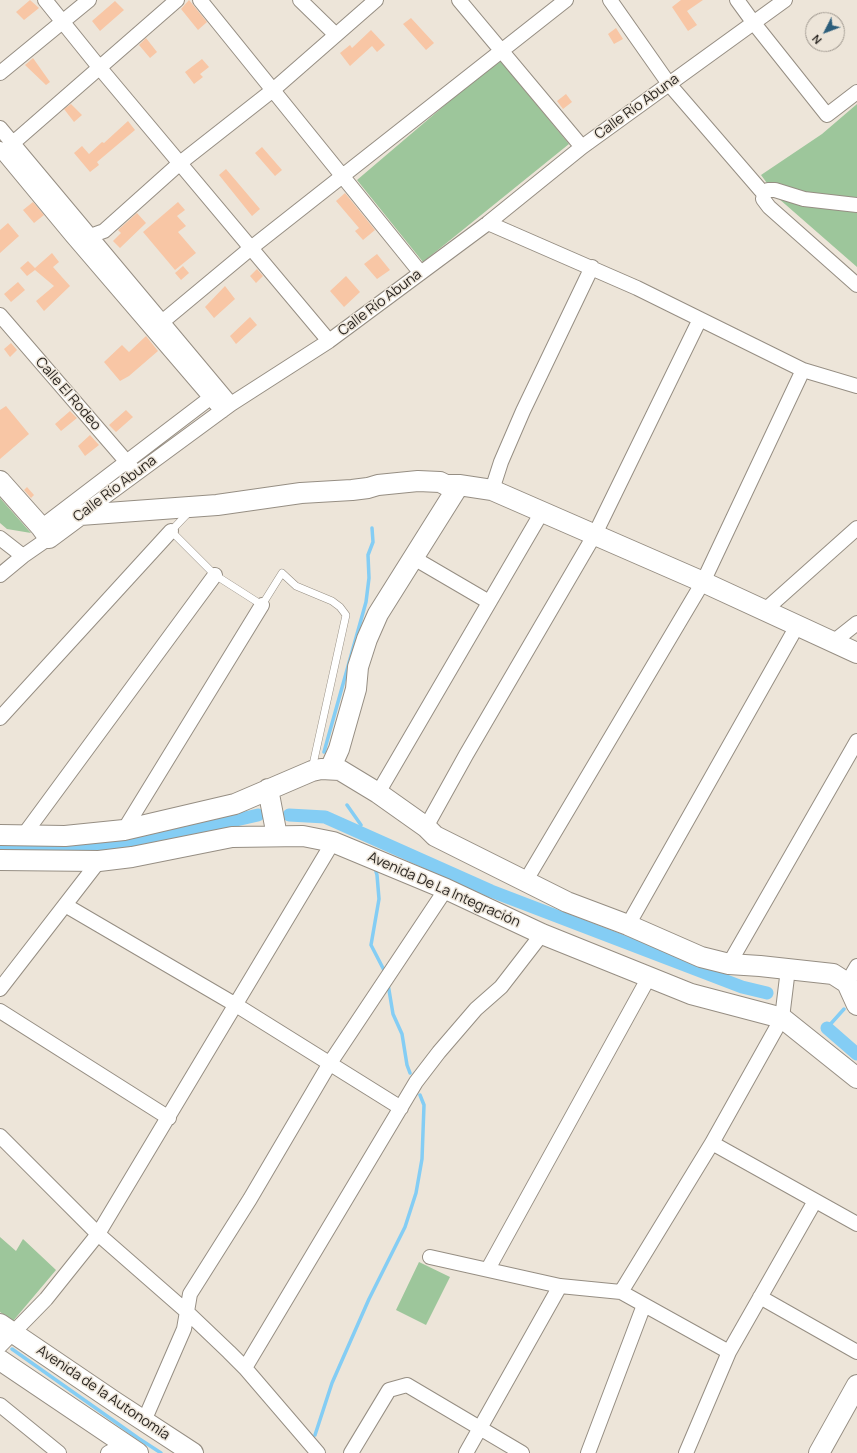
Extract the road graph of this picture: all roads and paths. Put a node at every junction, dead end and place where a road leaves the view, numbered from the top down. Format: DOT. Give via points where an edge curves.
graph roads {
  1 [pos="45,0"];
  2 [pos="90,0"];
  3 [pos="177,0"];
  4 [pos="200,0"];
  5 [pos="300,0"];
  6 [pos="376,0"];
  7 [pos="459,0"];
  8 [pos="566,0"];
  9 [pos="610,0"];
  10 [pos="737,0"];
  11 [pos="785,0"];
  12 [pos="63,22"];
  13 [pos="753,22"];
  14 [pos="336,35"];
  15 [pos="501,51"];
  16 [pos="99,67"];
  17 [pos="0,73"];
  18 [pos="669,84"];
  19 [pos="273,90"];
  20 [pos="857,92"];
  21 [pos="0,128"];
  22 [pos="6,146"];
  23 [pos="582,147"];
  24 [pos="180,163"];
  25 [pos="342,176"];
  26 [pos="764,194"];
  27 [pos="857,205"];
  28 [pos="488,223"];
  29 [pos="72,236"];
  30 [pos="90,236"];
  31 [pos="251,248"];
  32 [pos="592,267"];
  33 [pos="420,272"];
  34 [pos="857,285"];
  35 [pos="0,316"];
  36 [pos="700,319"];
  37 [pos="162,322"];
  38 [pos="329,341"];
  39 [pos="803,370"];
  40 [pos="857,386"];
  41 [pos="215,394"];
  42 [pos="227,408"];
  43 [pos="127,462"];
  44 [pos="136,473"];
  45 [pos="0,482"];
  46 [pos="459,485"];
  47 [pos="492,490"];
  48 [pos="193,507"];
  49 [pos="542,512"];
  50 [pos="80,515"];
  51 [pos="857,516"];
  52 [pos="171,531"];
  53 [pos="853,531"];
  54 [pos="45,533"];
  55 [pos="595,534"];
  56 [pos="0,538"];
  57 [pos="23,556"];
  58 [pos="412,557"];
  59 [pos="0,575"];
  60 [pos="215,575"];
  61 [pos="702,582"];
  62 [pos="489,602"];
  63 [pos="262,605"];
  64 [pos="764,611"];
  65 [pos="857,623"];
  66 [pos="797,626"];
  67 [pos="833,642"];
  68 [pos="857,653"];
  69 [pos="0,718"];
  70 [pos="857,740"];
  71 [pos="321,770"];
  72 [pos="268,789"];
  73 [pos="378,793"];
  74 [pos="426,827"];
  75 [pos="124,830"];
  76 [pos="0,835"];
  77 [pos="23,836"];
  78 [pos="277,836"];
  79 [pos="334,842"];
  80 [pos="0,860"];
  81 [pos="98,861"];
  82 [pos="525,882"];
  83 [pos="446,889"];
  84 [pos="65,905"];
  85 [pos="628,925"];
  86 [pos="542,934"];
  87 [pos="729,964"];
  88 [pos="857,966"];
  89 [pos="788,969"];
  90 [pos="649,977"];
  91 [pos="847,983"];
  92 [pos="0,989"];
  93 [pos="236,1005"];
  94 [pos="857,1005"];
  95 [pos="0,1010"];
  96 [pos="782,1018"];
  97 [pos="330,1063"];
  98 [pos="857,1078"];
  99 [pos="401,1108"];
  100 [pos="169,1118"];
  101 [pos="0,1136"];
  102 [pos="712,1143"];
  103 [pos="815,1201"];
  104 [pos="857,1224"];
  105 [pos="98,1234"];
  106 [pos="430,1257"];
  107 [pos="488,1270"];
  108 [pos="560,1286"];
  109 [pos="621,1292"];
  110 [pos="760,1297"];
  111 [pos="644,1305"];
  112 [pos="186,1311"];
  113 [pos="4,1334"];
  114 [pos="729,1352"];
  115 [pos="857,1352"];
  116 [pos="0,1360"];
  117 [pos="245,1368"];
  118 [pos="857,1385"];
  119 [pos="0,1405"];
  120 [pos="144,1421"];
  121 [pos="480,1428"];
  122 [pos="123,1450"];
  123 [pos="59,1453"];
  124 [pos="193,1453"];
  125 [pos="318,1453"];
  126 [pos="351,1453"];
  127 [pos="466,1453"];
  128 [pos="522,1453"];
  129 [pos="588,1453"];
  130 [pos="686,1453"];
  131 [pos="819,1453"];
  1 -- 12 [label="street"];
  2 -- 12 [label="street"];
  3 -- 16 [label="street"];
  4 -- 19 [label="street"];
  5 -- 14 [label="street"];
  6 -- 14 [label="street"];
  7 -- 15 [label="street"];
  8 -- 15 [label="street"];
  9 -- 18 [label="street"];
  10 -- 13 [label="street"];
  11 -- 13 [label="street, Calle Río Abuna"];
  12 -- 16 [label="street"];
  12 -- 17 [label="street"];
  13 -- 18 [label="street, Calle Río Abuna"];
  13 -- 20 [label="street" via="827,115"];
  14 -- 19 [label="street"];
  15 -- 23 [label="street"];
  15 -- 25 [label="street"];
  16 -- 22 [label="street"];
  16 -- 24 [label="street"];
  18 -- 23 [label="street, Calle Río Abuna"];
  18 -- 26 [label="street"];
  19 -- 24 [label="street"];
  19 -- 25 [label="street"];
  21 -- 22 [label="street"];
  22 -- 29 [label="street"];
  22 -- 30 [label="street"];
  23 -- 28 [label="street, Calle Río Abuna"];
  24 -- 30 [label="street" via="104,231"];
  24 -- 31 [label="street"];
  25 -- 31 [label="street"];
  25 -- 33 [label="street"];
  26 -- 27 [label="street" via="768,190 775,190 804,199"];
  26 -- 34 [label="street" via="763,199 769,207"];
  28 -- 32 [label="street"];
  28 -- 33 [label="street, Calle Río Abuna"];
  29 -- 30 [label="street"];
  29 -- 41 [label="street"];
  30 -- 37 [label="street"];
  31 -- 37 [label="street"];
  31 -- 38 [label="street"];
  32 -- 36 [label="street"];
  32 -- 47 [label="street" via="523,411"];
  33 -- 38 [label="street, Calle Río Abuna"];
  35 -- 43 [label="street, Calle El Rodeo"];
  36 -- 39 [label="street"];
  36 -- 55 [label="street"];
  37 -- 41 [label="street"];
  38 -- 42 [label="street, Calle Río Abuna"];
  39 -- 40 [label="street"];
  39 -- 61 [label="street"];
  41 -- 42 [label="street"];
  41 -- 43 [label="street"];
  42 -- 44 [label="street, Calle Río Abuna"];
  43 -- 44 [label="street, Calle El Rodeo"];
  43 -- 54 [label="street"];
  44 -- 50 [label="street, Calle Río Abuna"];
  45 -- 54 [label="main road"];
  46 -- 47 [label="main road"];
  46 -- 48 [label="main road" via="418,481"];
  46 -- 58 [label="main road"];
  47 -- 49 [label="main road"];
  48 -- 50 [label="main road"];
  48 -- 52 [label="lane"];
  49 -- 55 [label="main road"];
  49 -- 62 [label="street"];
  50 -- 54 [label="main road, Calle Río Abuna"];
  51 -- 53 [label="street"];
  52 -- 60 [label="lane"];
  52 -- 69 [label="street"];
  53 -- 64 [label="street"];
  54 -- 57 [label="street, Calle Río Abuna"];
  55 -- 61 [label="main road"];
  55 -- 74 [label="street"];
  56 -- 57 [label="street"];
  57 -- 59 [label="street, Calle Río Abuna"];
  58 -- 62 [label="street"];
  58 -- 71 [label="main road" via="378,614 367,639 339,749"];
  60 -- 63 [label="lane"];
  60 -- 77 [label="street"];
  61 -- 64 [label="main road"];
  61 -- 82 [label="street"];
  62 -- 73 [label="street"];
  63 -- 71 [label="lane" via="282,573 296,586 332,601 346,615"];
  63 -- 75 [label="street"];
  64 -- 66 [label="main road"];
  65 -- 67 [label="street"];
  66 -- 67 [label="main road"];
  66 -- 85 [label="street"];
  67 -- 68 [label="main road"];
  70 -- 87 [label="street"];
  71 -- 72 [label="main road"];
  71 -- 73 [label="main road" via="340,770"];
  72 -- 75 [label="main road" via="235,804"];
  72 -- 78 [label="main road"];
  73 -- 74 [label="main road"];
  74 -- 82 [label="main road" via="435,836"];
  75 -- 77 [label="main road" via="65,836"];
  76 -- 77 [label="main road"];
  78 -- 79 [label="main road, Avenida De La Integración" via="303,836"];
  78 -- 81 [label="main road, Avenida De La Integración" via="232,837 132,857"];
  79 -- 83 [label="main road, Avenida De La Integración"];
  79 -- 93 [label="street"];
  80 -- 81 [label="main road, Avenida De La Integración"];
  81 -- 84 [label="street"];
  82 -- 85 [label="main road" via="567,902"];
  83 -- 86 [label="main road, Avenida De La Integración"];
  83 -- 97 [label="street"];
  84 -- 92 [label="street"];
  84 -- 93 [label="street"];
  85 -- 87 [label="main road" via="701,957"];
  86 -- 90 [label="main road, Avenida De La Integración"];
  86 -- 99 [label="street" via="501,987 476,1009 438,1052"];
  87 -- 89 [label="main road"];
  88 -- 91 [label="street"];
  89 -- 91 [label="main road" via="833,974"];
  89 -- 96 [label="street"];
  90 -- 96 [label="main road, Avenida De La Integración" via="691,994"];
  90 -- 107 [label="street"];
  91 -- 94 [label="main road"];
  93 -- 97 [label="street"];
  93 -- 100 [label="street"];
  95 -- 100 [label="street"];
  96 -- 98 [label="main road, Avenida De La Integración"];
  96 -- 102 [label="street"];
  97 -- 99 [label="street"];
  97 -- 112 [label="street" via="250,1199 190,1294"];
  99 -- 117 [label="street"];
  100 -- 105 [label="street"];
  101 -- 105 [label="street"];
  102 -- 103 [label="street"];
  102 -- 109 [label="street"];
  103 -- 104 [label="street"];
  103 -- 110 [label="street"];
  105 -- 112 [label="street"];
  105 -- 113 [label="street" via="46,1299"];
  106 -- 107 [label="street"];
  107 -- 108 [label="street"];
  108 -- 109 [label="street"];
  108 -- 121 [label="street"];
  109 -- 111 [label="street"];
  110 -- 114 [label="street"];
  110 -- 115 [label="street"];
  111 -- 114 [label="street"];
  111 -- 129 [label="street"];
  112 -- 117 [label="street"];
  112 -- 120 [label="street" via="184,1329"];
  113 -- 120 [label="main road, Avenida de la Autonomía"];
  114 -- 130 [label="street"];
  116 -- 122 [label="main road"];
  117 -- 125 [label="street"];
  118 -- 131 [label="main road"];
  119 -- 123 [label="street"];
  120 -- 124 [label="main road, Avenida de la Autonomía"];
  121 -- 126 [label="street" via="407,1385 389,1390"];
  121 -- 127 [label="street"];
  121 -- 128 [label="street"];
}
